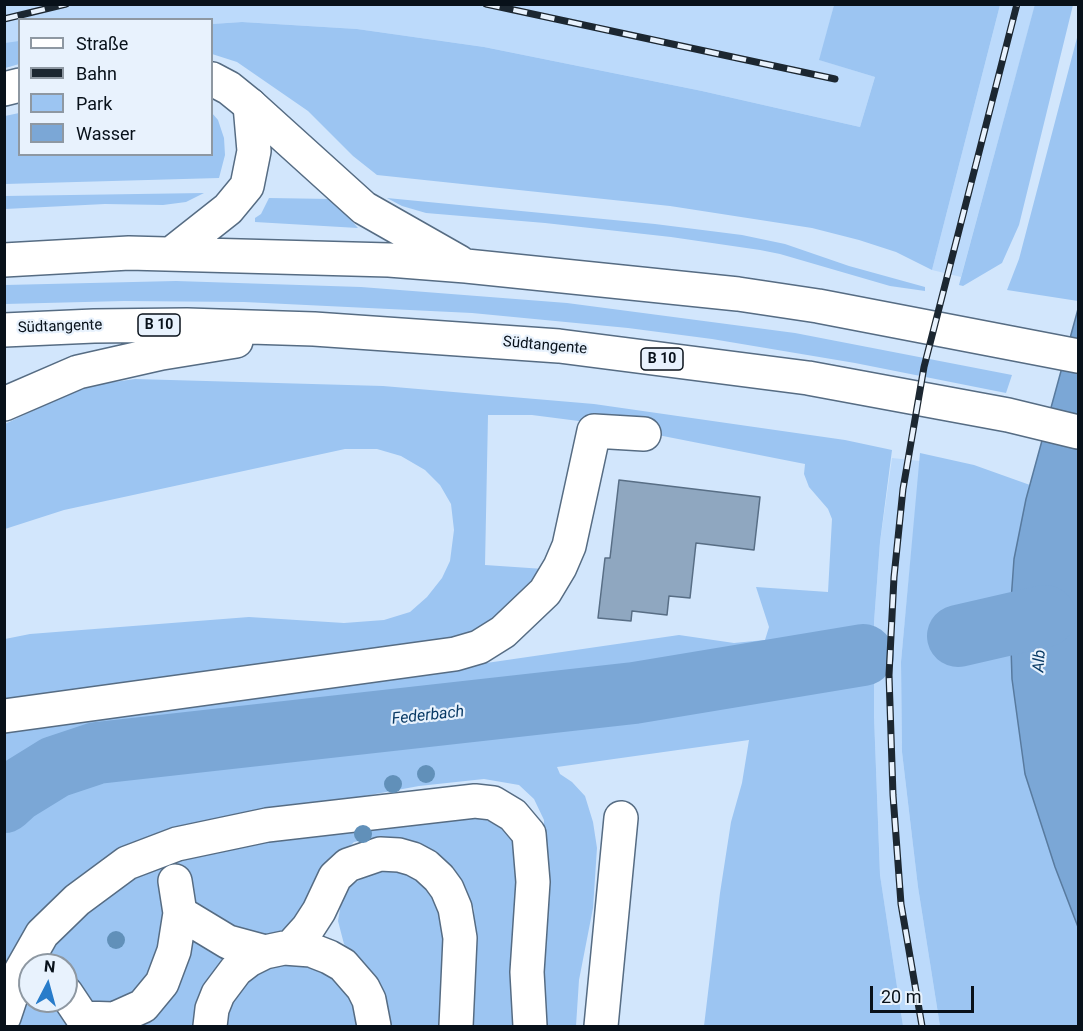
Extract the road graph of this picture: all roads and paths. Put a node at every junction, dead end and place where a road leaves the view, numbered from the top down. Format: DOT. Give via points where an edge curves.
graph roads {
  1 [pos="213,80"];
  2 [pos="250,105"];
  3 [pos="171,254"];
  4 [pos="4,260"];
  5 [pos="466,266"];
  6 [pos="314,329"];
  7 [pos="4,330"];
  8 [pos="1078,356"];
  9 [pos="4,404"];
  10 [pos="1078,432"];
  11 [pos="644,434"];
  12 [pos="4,716"];
  13 [pos="621,818"];
  14 [pos="335,877"];
  15 [pos="175,880"];
  16 [pos="180,913"];
  17 [pos="278,950"];
  18 [pos="343,965"];
  19 [pos="79,1012"];
  20 [pos="4,1017"];
  21 [pos="210,1026"];
  22 [pos="374,1026"];
  23 [pos="456,1026"];
  24 [pos="530,1026"];
  25 [pos="602,1026"];
  1 -- 2 [label="main road"];
  2 -- 3 [label="main road" via="254,151 247,186 228,209"];
  2 -- 5 [label="main road" via="364,208"];
  3 -- 4 [label="main road"];
  3 -- 5 [label="main road"];
  5 -- 8 [label="main road" via="738,294"];
  6 -- 7 [label="main road, Südtangente / B 10" via="175,325"];
  6 -- 9 [label="main road" via="162,353 78,372"];
  6 -- 10 [label="main road, Südtangente / B 10" via="559,346 807,378"];
  11 -- 12 [label="main road" via="594,431 569,546 560,567 545,592 503,632 479,647 454,654"];
  13 -- 25 [label="main road"];
  14 -- 17 [label="main road" via="306,931"];
  14 -- 18 [label="main road" via="332,924"];
  14 -- 23 [label="main road" via="348,865 380,854 412,859 439,878 456,908 460,938"];
  15 -- 16 [label="main road"];
  16 -- 17 [label="main road" via="228,942"];
  16 -- 19 [label="main road" via="174,951 162,983 144,1006 114,1019"];
  17 -- 18 [label="main road" via="311,950"];
  17 -- 21 [label="main road" via="249,960 226,980 212,1009"];
  18 -- 22 [label="main road" via="363,988"];
  20 -- 24 [label="main road" via="17,978 42,934 77,900 127,863 177,844 267,825 475,801 493,803 513,815 530,834"];
}
